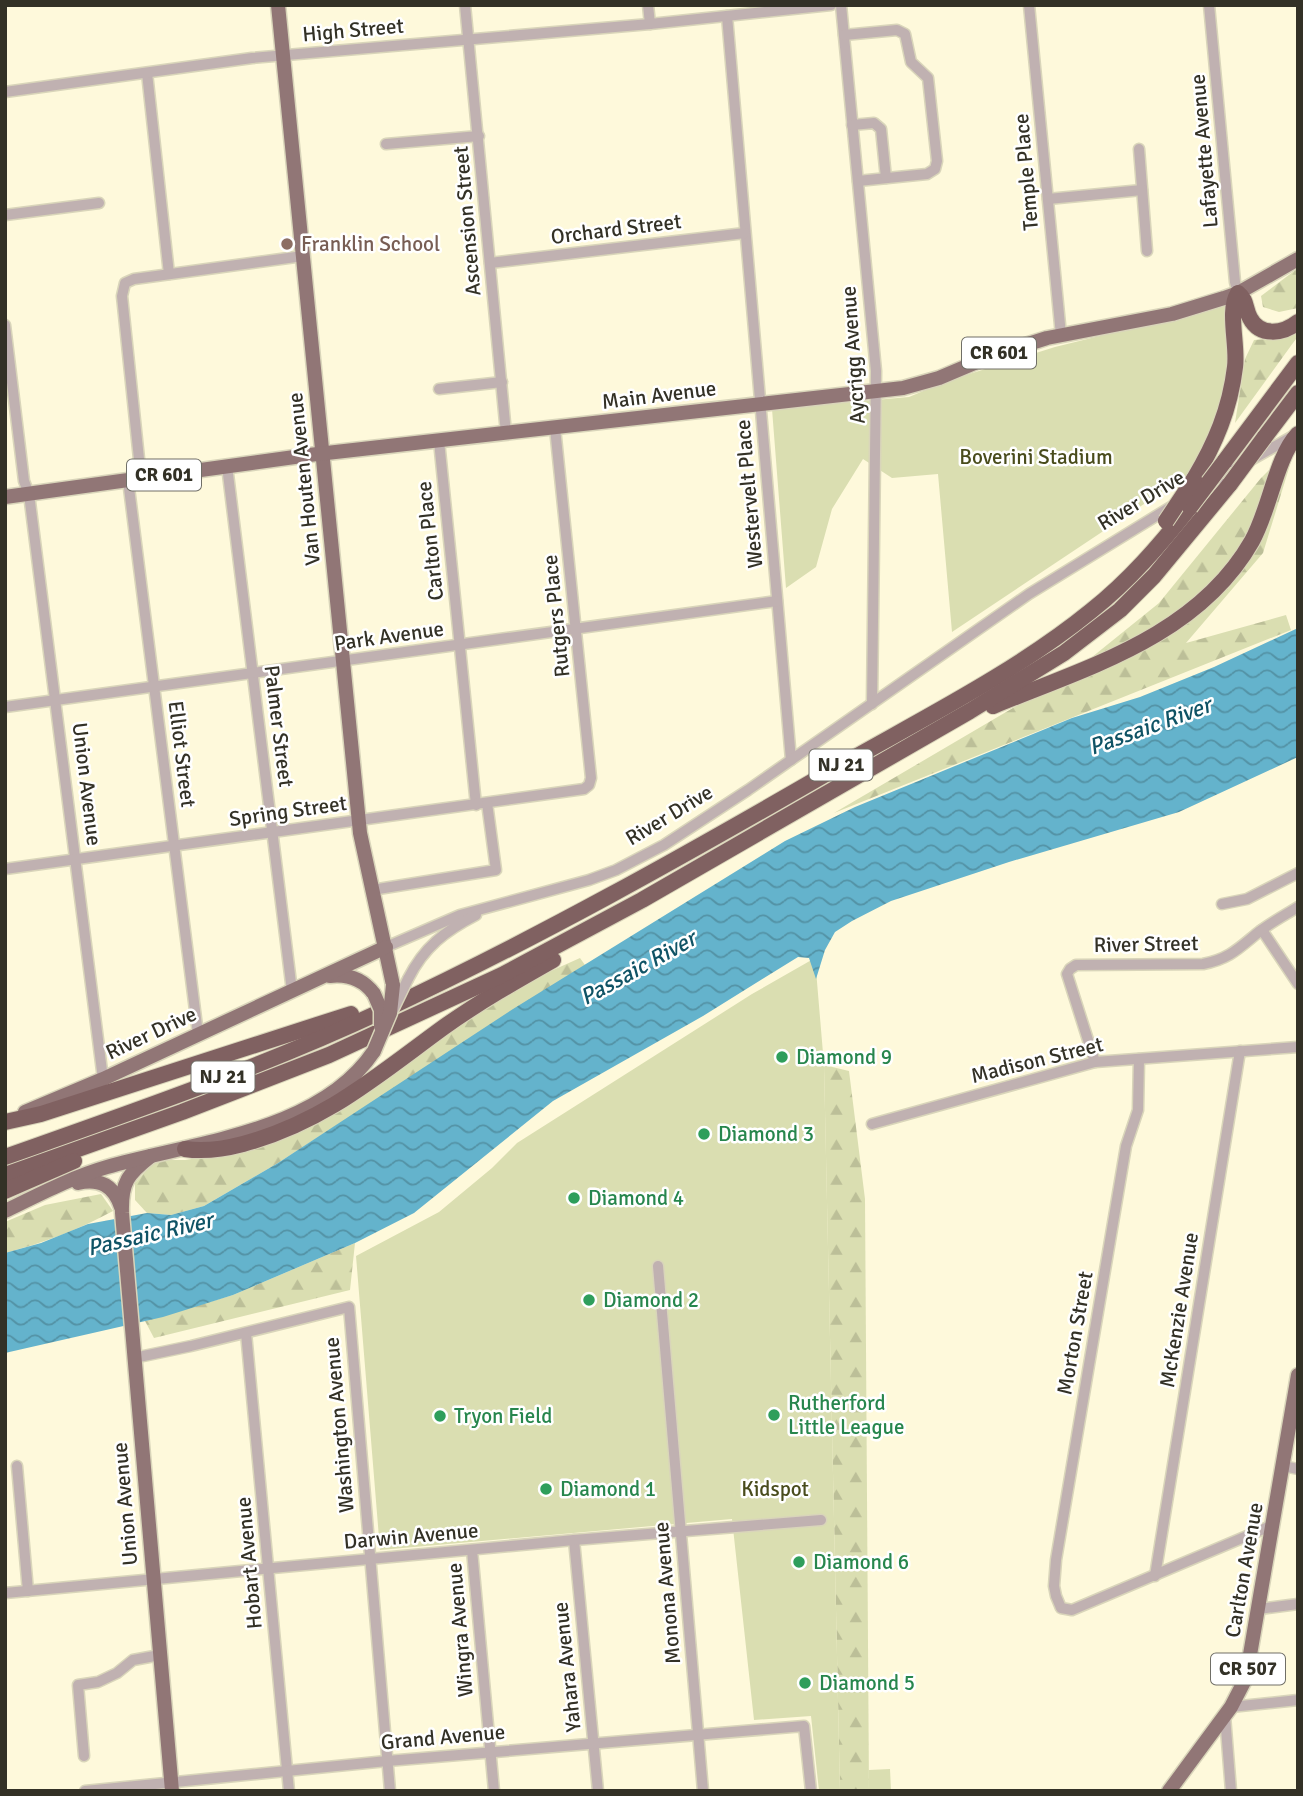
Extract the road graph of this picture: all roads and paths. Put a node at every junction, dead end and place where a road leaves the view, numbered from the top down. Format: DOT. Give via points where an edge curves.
graph roads {
  1 [pos="278,5"];
  2 [pos="465,5"];
  3 [pos="648,5"];
  4 [pos="831,5"];
  5 [pos="841,5"];
  6 [pos="1029,5"];
  7 [pos="1209,5"];
  8 [pos="727,16"];
  9 [pos="650,24"];
  10 [pos="844,35"];
  11 [pos="469,40"];
  12 [pos="283,55"];
  13 [pos="148,73"];
  14 [pos="5,92"];
  15 [pos="852,125"];
  16 [pos="479,136"];
  17 [pos="386,144"];
  18 [pos="1139,149"];
  19 [pos="886,178"];
  20 [pos="858,181"];
  21 [pos="1142,190"];
  22 [pos="1048,199"];
  23 [pos="99,202"];
  24 [pos="5,215"];
  25 [pos="745,233"];
  26 [pos="1147,251"];
  27 [pos="303,256"];
  28 [pos="1298,259"];
  29 [pos="491,262"];
  30 [pos="169,274"];
  31 [pos="1238,293"];
  32 [pos="1298,322"];
  33 [pos="5,325"];
  34 [pos="1060,335"];
  35 [pos="1298,363"];
  36 [pos="502,382"];
  37 [pos="439,389"];
  38 [pos="877,390"];
  39 [pos="1298,393"];
  40 [pos="760,404"];
  41 [pos="555,428"];
  42 [pos="506,433"];
  43 [pos="1298,433"];
  44 [pos="439,441"];
  45 [pos="323,453"];
  46 [pos="227,466"];
  47 [pos="135,479"];
  48 [pos="29,494"];
  49 [pos="5,497"];
  50 [pos="1108,597"];
  51 [pos="777,601"];
  52 [pos="577,629"];
  53 [pos="460,645"];
  54 [pos="343,661"];
  55 [pos="253,673"];
  56 [pos="155,687"];
  57 [pos="55,701"];
  58 [pos="872,704"];
  59 [pos="5,707"];
  60 [pos="942,727"];
  61 [pos="792,760"];
  62 [pos="575,790"];
  63 [pos="482,804"];
  64 [pos="359,821"];
  65 [pos="273,832"];
  66 [pos="175,846"];
  67 [pos="724,853"];
  68 [pos="76,859"];
  69 [pos="5,869"];
  70 [pos="1298,873"];
  71 [pos="373,890"];
  72 [pos="1222,904"];
  73 [pos="1298,907"];
  74 [pos="489,909"];
  75 [pos="1262,930"];
  76 [pos="386,947"];
  77 [pos="319,978"];
  78 [pos="1298,984"];
  79 [pos="436,985"];
  80 [pos="292,991"];
  81 [pos="387,1022"];
  82 [pos="198,1034"];
  83 [pos="1298,1047"];
  84 [pos="374,1051"];
  85 [pos="1240,1051"];
  86 [pos="1139,1059"];
  87 [pos="1095,1062"];
  88 [pos="103,1079"];
  89 [pos="5,1121"];
  90 [pos="153,1123"];
  91 [pos="872,1124"];
  92 [pos="185,1149"];
  93 [pos="151,1156"];
  94 [pos="5,1157"];
  95 [pos="5,1175"];
  96 [pos="5,1191"];
  97 [pos="40,1194"];
  98 [pos="5,1211"];
  99 [pos="122,1213"];
  100 [pos="658,1266"];
  101 [pos="246,1333"];
  102 [pos="134,1358"];
  103 [pos="1298,1375"];
  104 [pos="17,1466"];
  105 [pos="1283,1466"];
  106 [pos="1298,1469"];
  107 [pos="821,1520"];
  108 [pos="1273,1525"];
  109 [pos="681,1533"];
  110 [pos="574,1540"];
  111 [pos="472,1549"];
  112 [pos="369,1559"];
  113 [pos="269,1569"];
  114 [pos="1155,1576"];
  115 [pos="153,1579"];
  116 [pos="29,1591"];
  117 [pos="5,1593"];
  118 [pos="1298,1604"];
  119 [pos="1259,1609"];
  120 [pos="160,1655"];
  121 [pos="1298,1700"];
  122 [pos="1228,1711"];
  123 [pos="698,1733"];
  124 [pos="594,1743"];
  125 [pos="490,1752"];
  126 [pos="84,1756"];
  127 [pos="387,1761"];
  128 [pos="287,1772"];
  129 [pos="172,1787"];
  130 [pos="85,1791"];
  131 [pos="289,1791"];
  132 [pos="390,1791"];
  133 [pos="494,1791"];
  134 [pos="598,1791"];
  135 [pos="703,1791"];
  136 [pos="811,1791"];
  137 [pos="1169,1791"];
  138 [pos="1231,1791"];
  1 -- 12 [label="main road, Van Houten Avenue"];
  2 -- 11 [label="street, Ascension Street"];
  3 -- 9 [label="street"];
  4 -- 8 [label="street, High Street"];
  5 -- 10 [label="street, Aycrigg Avenue"];
  6 -- 22 [label="street, Temple Place"];
  7 -- 31 [label="street, Lafayette Avenue"];
  8 -- 9 [label="street, High Street"];
  8 -- 25 [label="street, Westervelt Place"];
  9 -- 11 [label="street, High Street"];
  10 -- 15 [label="street, Aycrigg Avenue"];
  10 -- 19 [label="street" via="901,31 908,38 911,62 928,78 937,165 927,174"];
  11 -- 12 [label="street, High Street"];
  11 -- 16 [label="street, Ascension Street"];
  12 -- 13 [label="street, High Street"];
  12 -- 27 [label="main road, Van Houten Avenue"];
  13 -- 14 [label="street, High Street"];
  13 -- 30 [label="street"];
  15 -- 19 [label="street" via="874,122 881,129"];
  15 -- 20 [label="street, Aycrigg Avenue"];
  16 -- 17 [label="street"];
  16 -- 29 [label="street, Ascension Street"];
  18 -- 21 [label="street"];
  19 -- 20 [label="street"];
  20 -- 38 [label="street, Aycrigg Avenue"];
  21 -- 22 [label="street"];
  21 -- 26 [label="street"];
  22 -- 34 [label="street, Temple Place"];
  23 -- 24 [label="street"];
  25 -- 29 [label="street, Orchard Street"];
  25 -- 40 [label="street, Westervelt Place"];
  27 -- 30 [label="street"];
  27 -- 45 [label="main road, Van Houten Avenue"];
  28 -- 31 [label="main road, Main Avenue / CR 601"];
  29 -- 36 [label="street, Ascension Street"];
  30 -- 47 [label="street, Elliot Street" via="134,279 122,290"];
  31 -- 32 [label="highway" via="1250,319 1262,330 1278,332"];
  31 -- 34 [label="main road, Main Avenue / CR 601" via="1172,314"];
  31 -- 50 [label="highway, bridge" via="1232,306 1236,357 1219,431 1166,521"];
  33 -- 48 [label="street, Union Avenue"];
  34 -- 38 [label="main road, Main Avenue / CR 601" via="922,384"];
  35 -- 50 [label="highway, NJ 21, bridge" via="1190,507 1142,565"];
  36 -- 37 [label="street"];
  36 -- 42 [label="street, Ascension Street"];
  38 -- 40 [label="main road, Main Avenue / CR 601"];
  38 -- 58 [label="street, Aycrigg Avenue"];
  39 -- 60 [label="highway, NJ 21, bridge" via="1170,559 1120,610 1055,659"];
  40 -- 41 [label="main road, Main Avenue / CR 601"];
  40 -- 51 [label="street, Westervelt Place"];
  41 -- 42 [label="main road, Main Avenue / CR 601"];
  41 -- 52 [label="street, Rutgers Place"];
  42 -- 44 [label="main road, Main Avenue / CR 601"];
  43 -- 58 [label="street, River Drive" via="1029,594"];
  43 -- 60 [label="highway" via="1284,454 1252,541 1219,586 1189,613 1120,654"];
  44 -- 45 [label="main road, Main Avenue / CR 601"];
  44 -- 53 [label="street, Carlton Place"];
  45 -- 46 [label="main road, Main Avenue / CR 601"];
  45 -- 54 [label="main road, Van Houten Avenue"];
  46 -- 47 [label="main road, Main Avenue / CR 601"];
  46 -- 55 [label="street, Palmer Street"];
  47 -- 48 [label="main road, Main Avenue / CR 601"];
  47 -- 56 [label="street, Elliot Street"];
  48 -- 49 [label="main road, Main Avenue / CR 601"];
  48 -- 57 [label="street, Union Avenue"];
  50 -- 79 [label="highway, NJ 21" via="1055,639 961,696 633,885"];
  51 -- 52 [label="street, Park Avenue"];
  51 -- 61 [label="street, Westervelt Place"];
  52 -- 53 [label="street, Park Avenue"];
  52 -- 62 [label="street, Rutgers Place" via="591,778 584,789"];
  53 -- 54 [label="street, Park Avenue"];
  53 -- 63 [label="street, Carlton Place"];
  54 -- 55 [label="street, Park Avenue"];
  54 -- 64 [label="main road, Van Houten Avenue"];
  55 -- 56 [label="street, Park Avenue"];
  55 -- 65 [label="street, Palmer Street"];
  56 -- 57 [label="street, Park Avenue"];
  56 -- 66 [label="street, Elliot Street"];
  57 -- 59 [label="street, Park Avenue"];
  57 -- 68 [label="street, Union Avenue"];
  58 -- 61 [label="street, River Drive"];
  60 -- 67 [label="highway, NJ 21"];
  61 -- 74 [label="street, River Drive" via="643,858 589,880"];
  62 -- 63 [label="street, Spring Street"];
  63 -- 64 [label="street, Spring Street"];
  63 -- 71 [label="street, Carlton Place" via="495,870"];
  64 -- 65 [label="street, Spring Street"];
  64 -- 71 [label="main road, Van Houten Avenue"];
  65 -- 66 [label="street, Spring Street"];
  65 -- 80 [label="street, Palmer Street"];
  66 -- 68 [label="street, Spring Street"];
  66 -- 82 [label="street, Elliot Street"];
  67 -- 90 [label="highway, NJ 21" via="586,931 425,1012 290,1071"];
  67 -- 92 [label="highway" via="622,922 482,1002 331,1108 251,1142 212,1150"];
  68 -- 69 [label="street, Spring Street"];
  68 -- 88 [label="street, Union Avenue"];
  70 -- 72 [label="street" via="1247,899"];
  71 -- 76 [label="main road, Van Houten Avenue"];
  73 -- 75 [label="street, River Street"];
  74 -- 76 [label="street, River Drive" via="447,919"];
  74 -- 81 [label="street, bridge" via="433,942 418,959"];
  75 -- 78 [label="street"];
  75 -- 87 [label="street, River Street" via="1218,961 1076,965 1070,969 1067,974"];
  76 -- 77 [label="main road, River Drive"];
  76 -- 81 [label="main road, Van Houten Avenue, bridge" via="393,985"];
  77 -- 80 [label="main road, River Drive"];
  77 -- 84 [label="main road, bridge" via="347,976 374,994 382,1019"];
  79 -- 89 [label="highway" via="41,1114"];
  79 -- 94 [label="highway, NJ 21" via="235,1073"];
  80 -- 82 [label="main road, River Drive"];
  81 -- 84 [label="main road, Van Houten Avenue, bridge"];
  82 -- 88 [label="main road, River Drive"];
  83 -- 85 [label="street, Madison Street"];
  84 -- 92 [label="main road" via="350,1081 311,1105"];
  85 -- 86 [label="street, Madison Street"];
  85 -- 114 [label="street, McKenzie Avenue"];
  86 -- 87 [label="street, Madison Street"];
  86 -- 114 [label="street, Morton Street" via="1138,1110 1126,1146 1056,1560 1056,1596 1067,1611"];
  87 -- 91 [label="street, Madison Street"];
  88 -- 89 [label="main road, River Drive"];
  90 -- 95 [label="highway, NJ 21"];
  90 -- 96 [label="highway"];
  92 -- 93 [label="main road"];
  93 -- 97 [label="main road" via="98,1170"];
  93 -- 99 [label="main road, Union Avenue" via="127,1179"];
  97 -- 98 [label="main road"];
  97 -- 99 [label="main road" via="83,1181 99,1182 112,1189"];
  99 -- 102 [label="main road, Union Avenue"];
  100 -- 109 [label="street, Monona Avenue"];
  101 -- 102 [label="street"];
  101 -- 112 [label="street, Washington Avenue" via="349,1307"];
  101 -- 113 [label="street, Hobart Avenue"];
  102 -- 115 [label="main road, Union Avenue"];
  103 -- 105 [label="main road, Carlton Avenue / CR 507"];
  104 -- 116 [label="street"];
  105 -- 106 [label="street"];
  105 -- 108 [label="main road, Carlton Avenue / CR 507"];
  107 -- 109 [label="street, Darwin Avenue"];
  108 -- 114 [label="street"];
  108 -- 119 [label="main road, Carlton Avenue / CR 507"];
  109 -- 110 [label="street, Darwin Avenue"];
  109 -- 123 [label="street, Monona Avenue"];
  110 -- 111 [label="street, Darwin Avenue"];
  110 -- 124 [label="street, Yahara Avenue"];
  111 -- 112 [label="street, Darwin Avenue"];
  111 -- 125 [label="street, Wingra Avenue"];
  112 -- 113 [label="street, Darwin Avenue"];
  112 -- 127 [label="street, Washington Avenue"];
  113 -- 115 [label="street, Darwin Avenue"];
  113 -- 128 [label="street, Hobart Avenue"];
  115 -- 116 [label="street, Darwin Avenue"];
  115 -- 120 [label="main road, Union Avenue"];
  116 -- 117 [label="street, Darwin Avenue"];
  118 -- 119 [label="street"];
  119 -- 122 [label="main road, Carlton Avenue / CR 507" via="1246,1678"];
  120 -- 126 [label="street" via="133,1660 98,1682 78,1685"];
  120 -- 129 [label="main road, Union Avenue"];
  121 -- 122 [label="street"];
  122 -- 137 [label="main road, Carlton Avenue / CR 507"];
  122 -- 138 [label="street"];
  123 -- 124 [label="street, Grand Avenue"];
  123 -- 135 [label="street, Monona Avenue"];
  123 -- 136 [label="street, Grand Avenue" via="804,1726"];
  124 -- 125 [label="street, Grand Avenue"];
  124 -- 134 [label="street, Yahara Avenue"];
  125 -- 127 [label="street, Grand Avenue"];
  125 -- 133 [label="street, Wingra Avenue"];
  127 -- 128 [label="street, Grand Avenue"];
  127 -- 132 [label="street, Washington Avenue"];
  128 -- 129 [label="street, Grand Avenue"];
  128 -- 131 [label="street, Hobart Avenue"];
  129 -- 130 [label="street, Grand Avenue"];
}
